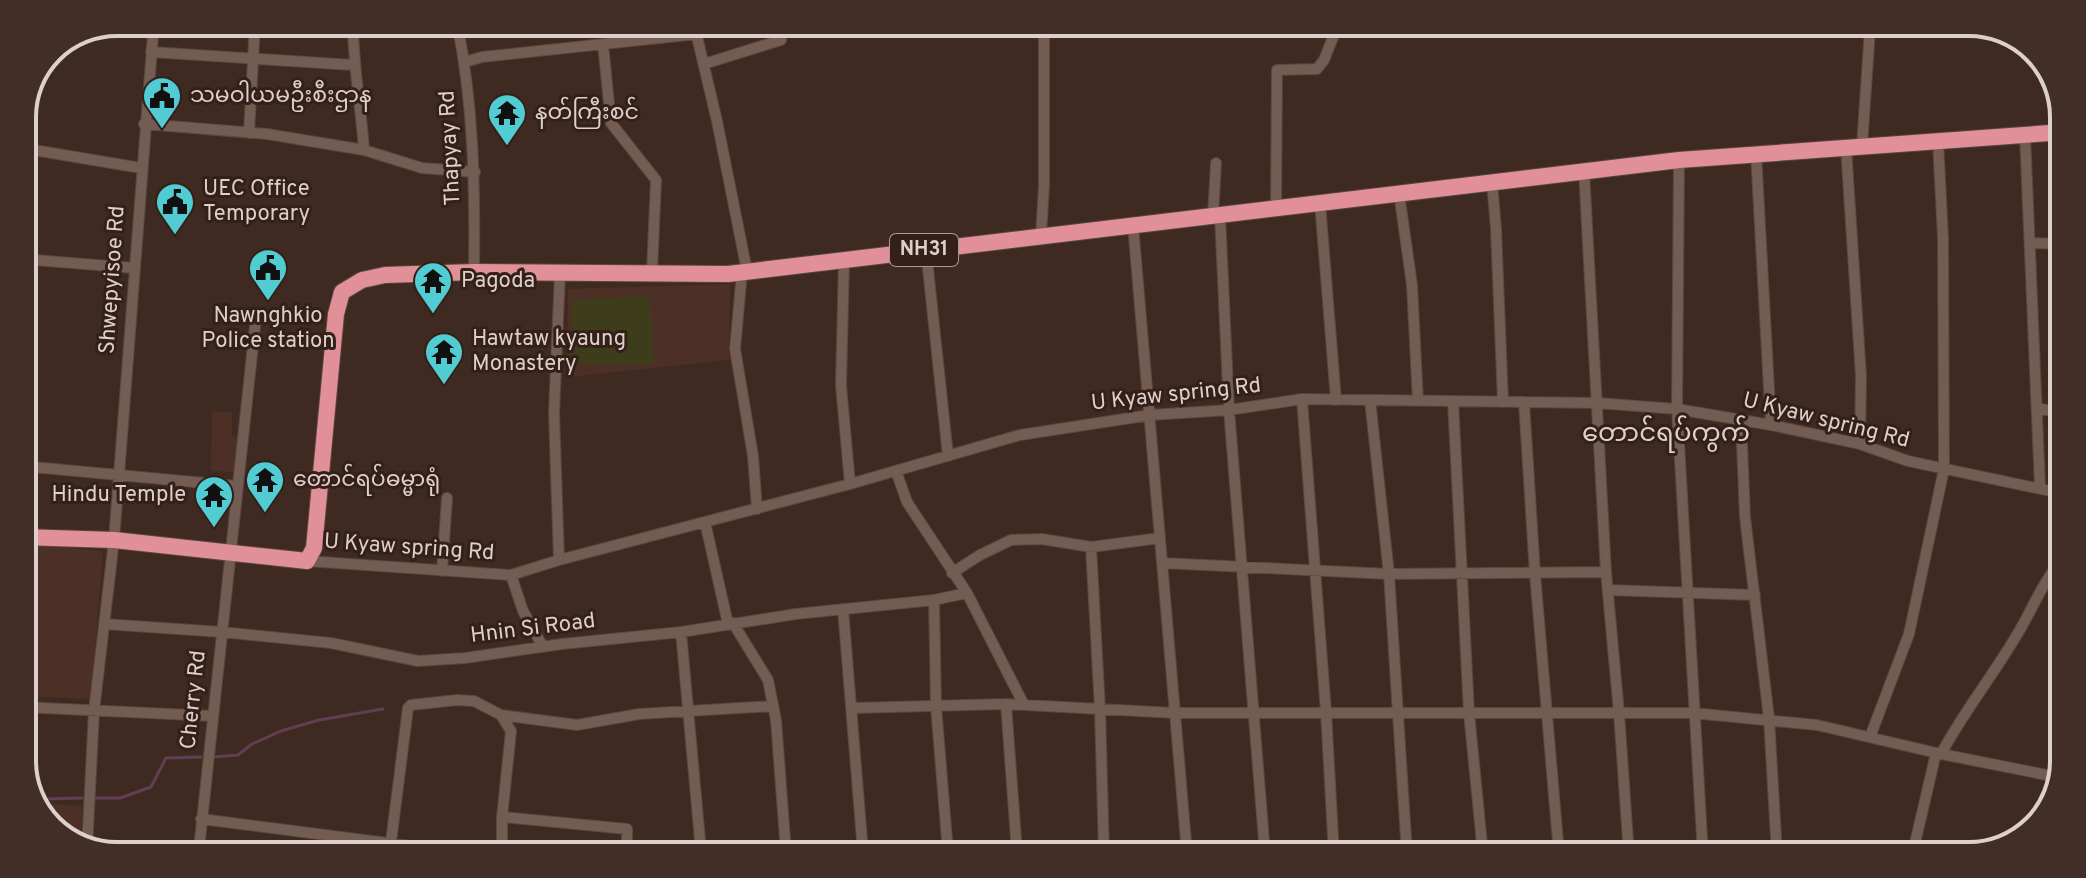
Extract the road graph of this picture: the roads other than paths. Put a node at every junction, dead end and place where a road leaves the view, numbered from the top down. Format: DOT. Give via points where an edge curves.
graph roads {
  1 [pos="153,36"];
  2 [pos="255,36"];
  3 [pos="353,36"];
  4 [pos="460,36"];
  5 [pos="652,36"];
  6 [pos="697,36"];
  7 [pos="780,36"];
  8 [pos="1044,36"];
  9 [pos="1333,36"];
  10 [pos="1869,36"];
  11 [pos="603,44"];
  12 [pos="151,52"];
  13 [pos="254,58"];
  14 [pos="465,62"];
  15 [pos="704,64"];
  16 [pos="353,65"];
  17 [pos="144,124"];
  18 [pos="249,133"];
  19 [pos="2050,133"];
  20 [pos="2025,135"];
  21 [pos="1938,141"];
  22 [pos="1854,146"];
  23 [pos="36,150"];
  24 [pos="364,150"];
  25 [pos="1756,153"];
  26 [pos="1679,160"];
  27 [pos="1216,163"];
  28 [pos="141,168"];
  29 [pos="1584,171"];
  30 [pos="475,172"];
  31 [pos="1492,182"];
  32 [pos="1399,193"];
  33 [pos="1320,203"];
  34 [pos="1276,208"];
  35 [pos="1216,215"];
  36 [pos="1133,225"];
  37 [pos="1041,236"];
  38 [pos="2030,243"];
  39 [pos="2050,244"];
  40 [pos="926,250"];
  41 [pos="36,260"];
  42 [pos="844,260"];
  43 [pos="134,268"];
  44 [pos="474,272"];
  45 [pos="560,272"];
  46 [pos="652,272"];
  47 [pos="745,272"];
  48 [pos="256,317"];
  49 [pos="1302,399"];
  50 [pos="1336,400"];
  51 [pos="1370,400"];
  52 [pos="1418,401"];
  53 [pos="1453,401"];
  54 [pos="1503,402"];
  55 [pos="1524,402"];
  56 [pos="1597,403"];
  57 [pos="2037,408"];
  58 [pos="1677,409"];
  59 [pos="1229,410"];
  60 [pos="2050,411"];
  61 [pos="1150,415"];
  62 [pos="1741,420"];
  63 [pos="1771,425"];
  64 [pos="1860,444"];
  65 [pos="948,456"];
  66 [pos="36,467"];
  67 [pos="1944,469"];
  68 [pos="896,471"];
  69 [pos="119,474"];
  70 [pos="850,484"];
  71 [pos="237,486"];
  72 [pos="2040,487"];
  73 [pos="2050,490"];
  74 [pos="447,498"];
  75 [pos="757,509"];
  76 [pos="705,522"];
  77 [pos="36,537"];
  78 [pos="1160,538"];
  79 [pos="114,540"];
  80 [pos="1091,547"];
  81 [pos="231,555"];
  82 [pos="559,560"];
  83 [pos="307,561"];
  84 [pos="1162,563"];
  85 [pos="1242,568"];
  86 [pos="442,571"];
  87 [pos="1316,571"];
  88 [pos="1606,572"];
  89 [pos="952,573"];
  90 [pos="1461,573"];
  91 [pos="1389,574"];
  92 [pos="1535,574"];
  93 [pos="2050,574"];
  94 [pos="511,575"];
  95 [pos="1608,590"];
  96 [pos="967,593"];
  97 [pos="1687,593"];
  98 [pos="1755,595"];
  99 [pos="934,600"];
  100 [pos="843,609"];
  101 [pos="730,623"];
  102 [pos="104,624"];
  103 [pos="222,632"];
  104 [pos="681,632"];
  105 [pos="543,647"];
  106 [pos="1006,704"];
  107 [pos="1024,705"];
  108 [pos="773,706"];
  109 [pos="936,706"];
  110 [pos="36,708"];
  111 [pos="853,708"];
  112 [pos="1100,709"];
  113 [pos="688,710"];
  114 [pos="94,711"];
  115 [pos="1255,712"];
  116 [pos="1326,712"];
  117 [pos="1398,712"];
  118 [pos="1175,713"];
  119 [pos="1469,713"];
  120 [pos="1547,713"];
  121 [pos="1619,713"];
  122 [pos="1693,713"];
  123 [pos="501,715"];
  124 [pos="212,716"];
  125 [pos="1769,718"];
  126 [pos="1870,737"];
  127 [pos="1939,754"];
  128 [pos="2048,775"];
  129 [pos="502,817"];
  130 [pos="201,819"];
  131 [pos="88,836"];
  132 [pos="340,836"];
  133 [pos="199,842"];
  134 [pos="340,842"];
  135 [pos="391,842"];
  136 [pos="502,842"];
  137 [pos="627,842"];
  138 [pos="700,842"];
  139 [pos="785,842"];
  140 [pos="862,842"];
  141 [pos="947,842"];
  142 [pos="1016,842"];
  143 [pos="1104,842"];
  144 [pos="1186,842"];
  145 [pos="1264,842"];
  146 [pos="1333,842"];
  147 [pos="1406,842"];
  148 [pos="1482,842"];
  149 [pos="1558,842"];
  150 [pos="1628,842"];
  151 [pos="1702,842"];
  152 [pos="1776,842"];
  153 [pos="1916,842"];
  1 -- 12 [label="street, Shwepyisoe Rd"];
  2 -- 13 [label="street"];
  3 -- 16 [label="street"];
  4 -- 14 [label="street, Thapyay Rd"];
  5 -- 11 [label="street"];
  6 -- 15 [label="street"];
  7 -- 15 [label="street" via="781,40"];
  8 -- 37 [label="street"];
  9 -- 34 [label="street" via="1317,69 1277,70"];
  10 -- 22 [label="street"];
  11 -- 14 [label="street"];
  11 -- 46 [label="street" via="611,123 656,180"];
  12 -- 13 [label="street"];
  12 -- 17 [label="street, Shwepyisoe Rd"];
  13 -- 16 [label="street"];
  13 -- 18 [label="street"];
  14 -- 30 [label="street, Thapyay Rd"];
  15 -- 47 [label="street"];
  16 -- 24 [label="street"];
  17 -- 18 [label="street"];
  17 -- 28 [label="street, Shwepyisoe Rd"];
  18 -- 24 [label="street"];
  19 -- 20 [label="highway, NH31"];
  20 -- 21 [label="highway, NH31"];
  20 -- 38 [label="street"];
  21 -- 22 [label="highway, NH31"];
  21 -- 67 [label="street"];
  22 -- 25 [label="highway, NH31"];
  22 -- 64 [label="street"];
  23 -- 28 [label="street"];
  24 -- 30 [label="street" via="422,168"];
  25 -- 26 [label="highway, NH31"];
  25 -- 63 [label="street"];
  26 -- 29 [label="highway, NH31"];
  26 -- 58 [label="street"];
  27 -- 35 [label="street"];
  28 -- 43 [label="street, Shwepyisoe Rd"];
  29 -- 31 [label="highway, NH31"];
  29 -- 56 [label="street"];
  30 -- 44 [label="street, Thapyay Rd"];
  31 -- 32 [label="highway, NH31"];
  31 -- 54 [label="street"];
  32 -- 33 [label="highway, NH31"];
  32 -- 52 [label="street" via="1412,285"];
  33 -- 34 [label="highway, NH31"];
  33 -- 50 [label="street"];
  34 -- 35 [label="highway, NH31"];
  35 -- 36 [label="highway, NH31"];
  35 -- 59 [label="street"];
  36 -- 37 [label="highway, NH31"];
  36 -- 61 [label="street"];
  37 -- 40 [label="highway, NH31"];
  38 -- 39 [label="street"];
  38 -- 57 [label="street"];
  40 -- 42 [label="highway, NH31"];
  40 -- 65 [label="street"];
  41 -- 43 [label="street"];
  42 -- 47 [label="highway, NH31"];
  42 -- 70 [label="street" via="841,385"];
  43 -- 69 [label="street, Shwepyisoe Rd"];
  44 -- 45 [label="highway, NH31"];
  44 -- 83 [label="highway, NH31" via="385,275 342,292 314,548"];
  45 -- 46 [label="highway, NH31"];
  45 -- 82 [label="street" via="554,413"];
  46 -- 47 [label="highway, NH31"];
  47 -- 75 [label="street" via="735,349"];
  48 -- 71 [label="street, Cherry Rd"];
  49 -- 50 [label="street, U Kyaw spring Rd"];
  49 -- 59 [label="street, U Kyaw spring Rd"];
  49 -- 87 [label="street"];
  50 -- 51 [label="street, U Kyaw spring Rd"];
  51 -- 52 [label="street, U Kyaw spring Rd"];
  51 -- 91 [label="street"];
  52 -- 53 [label="street, U Kyaw spring Rd"];
  53 -- 54 [label="street, U Kyaw spring Rd"];
  53 -- 90 [label="street"];
  54 -- 55 [label="street, U Kyaw spring Rd"];
  55 -- 56 [label="street, U Kyaw spring Rd"];
  55 -- 92 [label="street"];
  56 -- 58 [label="street, U Kyaw spring Rd"];
  56 -- 88 [label="street"];
  57 -- 60 [label="street"];
  57 -- 72 [label="street"];
  58 -- 62 [label="street, U Kyaw spring Rd"];
  58 -- 97 [label="street"];
  59 -- 61 [label="street, U Kyaw spring Rd"];
  59 -- 85 [label="street"];
  61 -- 65 [label="street, U Kyaw spring Rd" via="1020,435"];
  61 -- 78 [label="street"];
  62 -- 63 [label="street, U Kyaw spring Rd"];
  62 -- 98 [label="street"];
  63 -- 64 [label="street, U Kyaw spring Rd"];
  64 -- 67 [label="street, U Kyaw spring Rd"];
  65 -- 68 [label="street, U Kyaw spring Rd"];
  66 -- 69 [label="street"];
  67 -- 72 [label="street, U Kyaw spring Rd"];
  67 -- 126 [label="street" via="1909,634"];
  68 -- 70 [label="street, U Kyaw spring Rd"];
  68 -- 89 [label="street" via="907,502"];
  69 -- 71 [label="street"];
  69 -- 79 [label="street, Shwepyisoe Rd"];
  70 -- 75 [label="street, U Kyaw spring Rd"];
  71 -- 81 [label="street, Cherry Rd"];
  72 -- 73 [label="street, U Kyaw spring Rd"];
  74 -- 86 [label="street"];
  75 -- 76 [label="street, U Kyaw spring Rd"];
  76 -- 82 [label="street, U Kyaw spring Rd"];
  76 -- 101 [label="street"];
  77 -- 79 [label="highway"];
  78 -- 80 [label="street"];
  78 -- 84 [label="street"];
  79 -- 81 [label="highway"];
  79 -- 102 [label="street, Shwepyisoe Rd"];
  80 -- 89 [label="street" via="1011,540"];
  80 -- 112 [label="street"];
  81 -- 83 [label="highway"];
  81 -- 103 [label="street, Cherry Rd"];
  82 -- 94 [label="street, U Kyaw spring Rd"];
  83 -- 86 [label="street, U Kyaw spring Rd"];
  84 -- 85 [label="street"];
  84 -- 118 [label="street"];
  85 -- 87 [label="street"];
  85 -- 115 [label="street"];
  86 -- 94 [label="street, U Kyaw spring Rd"];
  87 -- 91 [label="street"];
  87 -- 116 [label="street"];
  88 -- 92 [label="street"];
  88 -- 95 [label="street"];
  89 -- 96 [label="street"];
  90 -- 91 [label="street"];
  90 -- 92 [label="street"];
  90 -- 119 [label="street"];
  91 -- 117 [label="street"];
  92 -- 120 [label="street"];
  93 -- 127 [label="street" via="2016,637"];
  94 -- 105 [label="street"];
  95 -- 97 [label="street"];
  95 -- 121 [label="street"];
  96 -- 99 [label="street, Hnin Si Road"];
  96 -- 107 [label="street"];
  97 -- 98 [label="street"];
  97 -- 122 [label="street"];
  98 -- 125 [label="street"];
  99 -- 100 [label="street, Hnin Si Road"];
  99 -- 109 [label="street"];
  100 -- 101 [label="street, Hnin Si Road"];
  100 -- 111 [label="street"];
  101 -- 104 [label="street, Hnin Si Road"];
  101 -- 108 [label="street" via="768,680"];
  102 -- 103 [label="street, Hnin Si Road"];
  102 -- 114 [label="street, Shwepyisoe Rd"];
  103 -- 105 [label="street, Hnin Si Road" via="331,643 418,661"];
  103 -- 124 [label="street, Cherry Rd"];
  104 -- 105 [label="street, Hnin Si Road"];
  104 -- 113 [label="street"];
  106 -- 107 [label="street"];
  106 -- 109 [label="street"];
  106 -- 142 [label="street"];
  107 -- 112 [label="street"];
  108 -- 113 [label="street"];
  108 -- 139 [label="street"];
  109 -- 111 [label="street"];
  109 -- 141 [label="street"];
  110 -- 114 [label="street"];
  111 -- 140 [label="street"];
  112 -- 118 [label="street"];
  112 -- 143 [label="street"];
  113 -- 123 [label="street" via="577,725"];
  113 -- 138 [label="street"];
  114 -- 124 [label="street"];
  114 -- 131 [label="street, Shwepyisoe Rd"];
  115 -- 116 [label="street"];
  115 -- 118 [label="street"];
  115 -- 145 [label="street"];
  116 -- 117 [label="street"];
  116 -- 146 [label="street"];
  117 -- 119 [label="street"];
  117 -- 147 [label="street"];
  118 -- 144 [label="street"];
  119 -- 120 [label="street"];
  119 -- 148 [label="street"];
  120 -- 121 [label="street"];
  120 -- 149 [label="street"];
  121 -- 122 [label="street"];
  121 -- 150 [label="street"];
  122 -- 125 [label="street"];
  122 -- 151 [label="street"];
  123 -- 129 [label="street" via="511,731"];
  123 -- 135 [label="street" via="474,701 411,705"];
  124 -- 130 [label="street, Cherry Rd"];
  125 -- 126 [label="street"];
  125 -- 152 [label="street"];
  126 -- 127 [label="street"];
  127 -- 128 [label="street"];
  127 -- 153 [label="street"];
  129 -- 136 [label="street"];
  129 -- 137 [label="street" via="627,829"];
  130 -- 132 [label="street"];
  130 -- 133 [label="street, Cherry Rd"];
  132 -- 134 [label="street"];
  132 -- 135 [label="street"];
}
